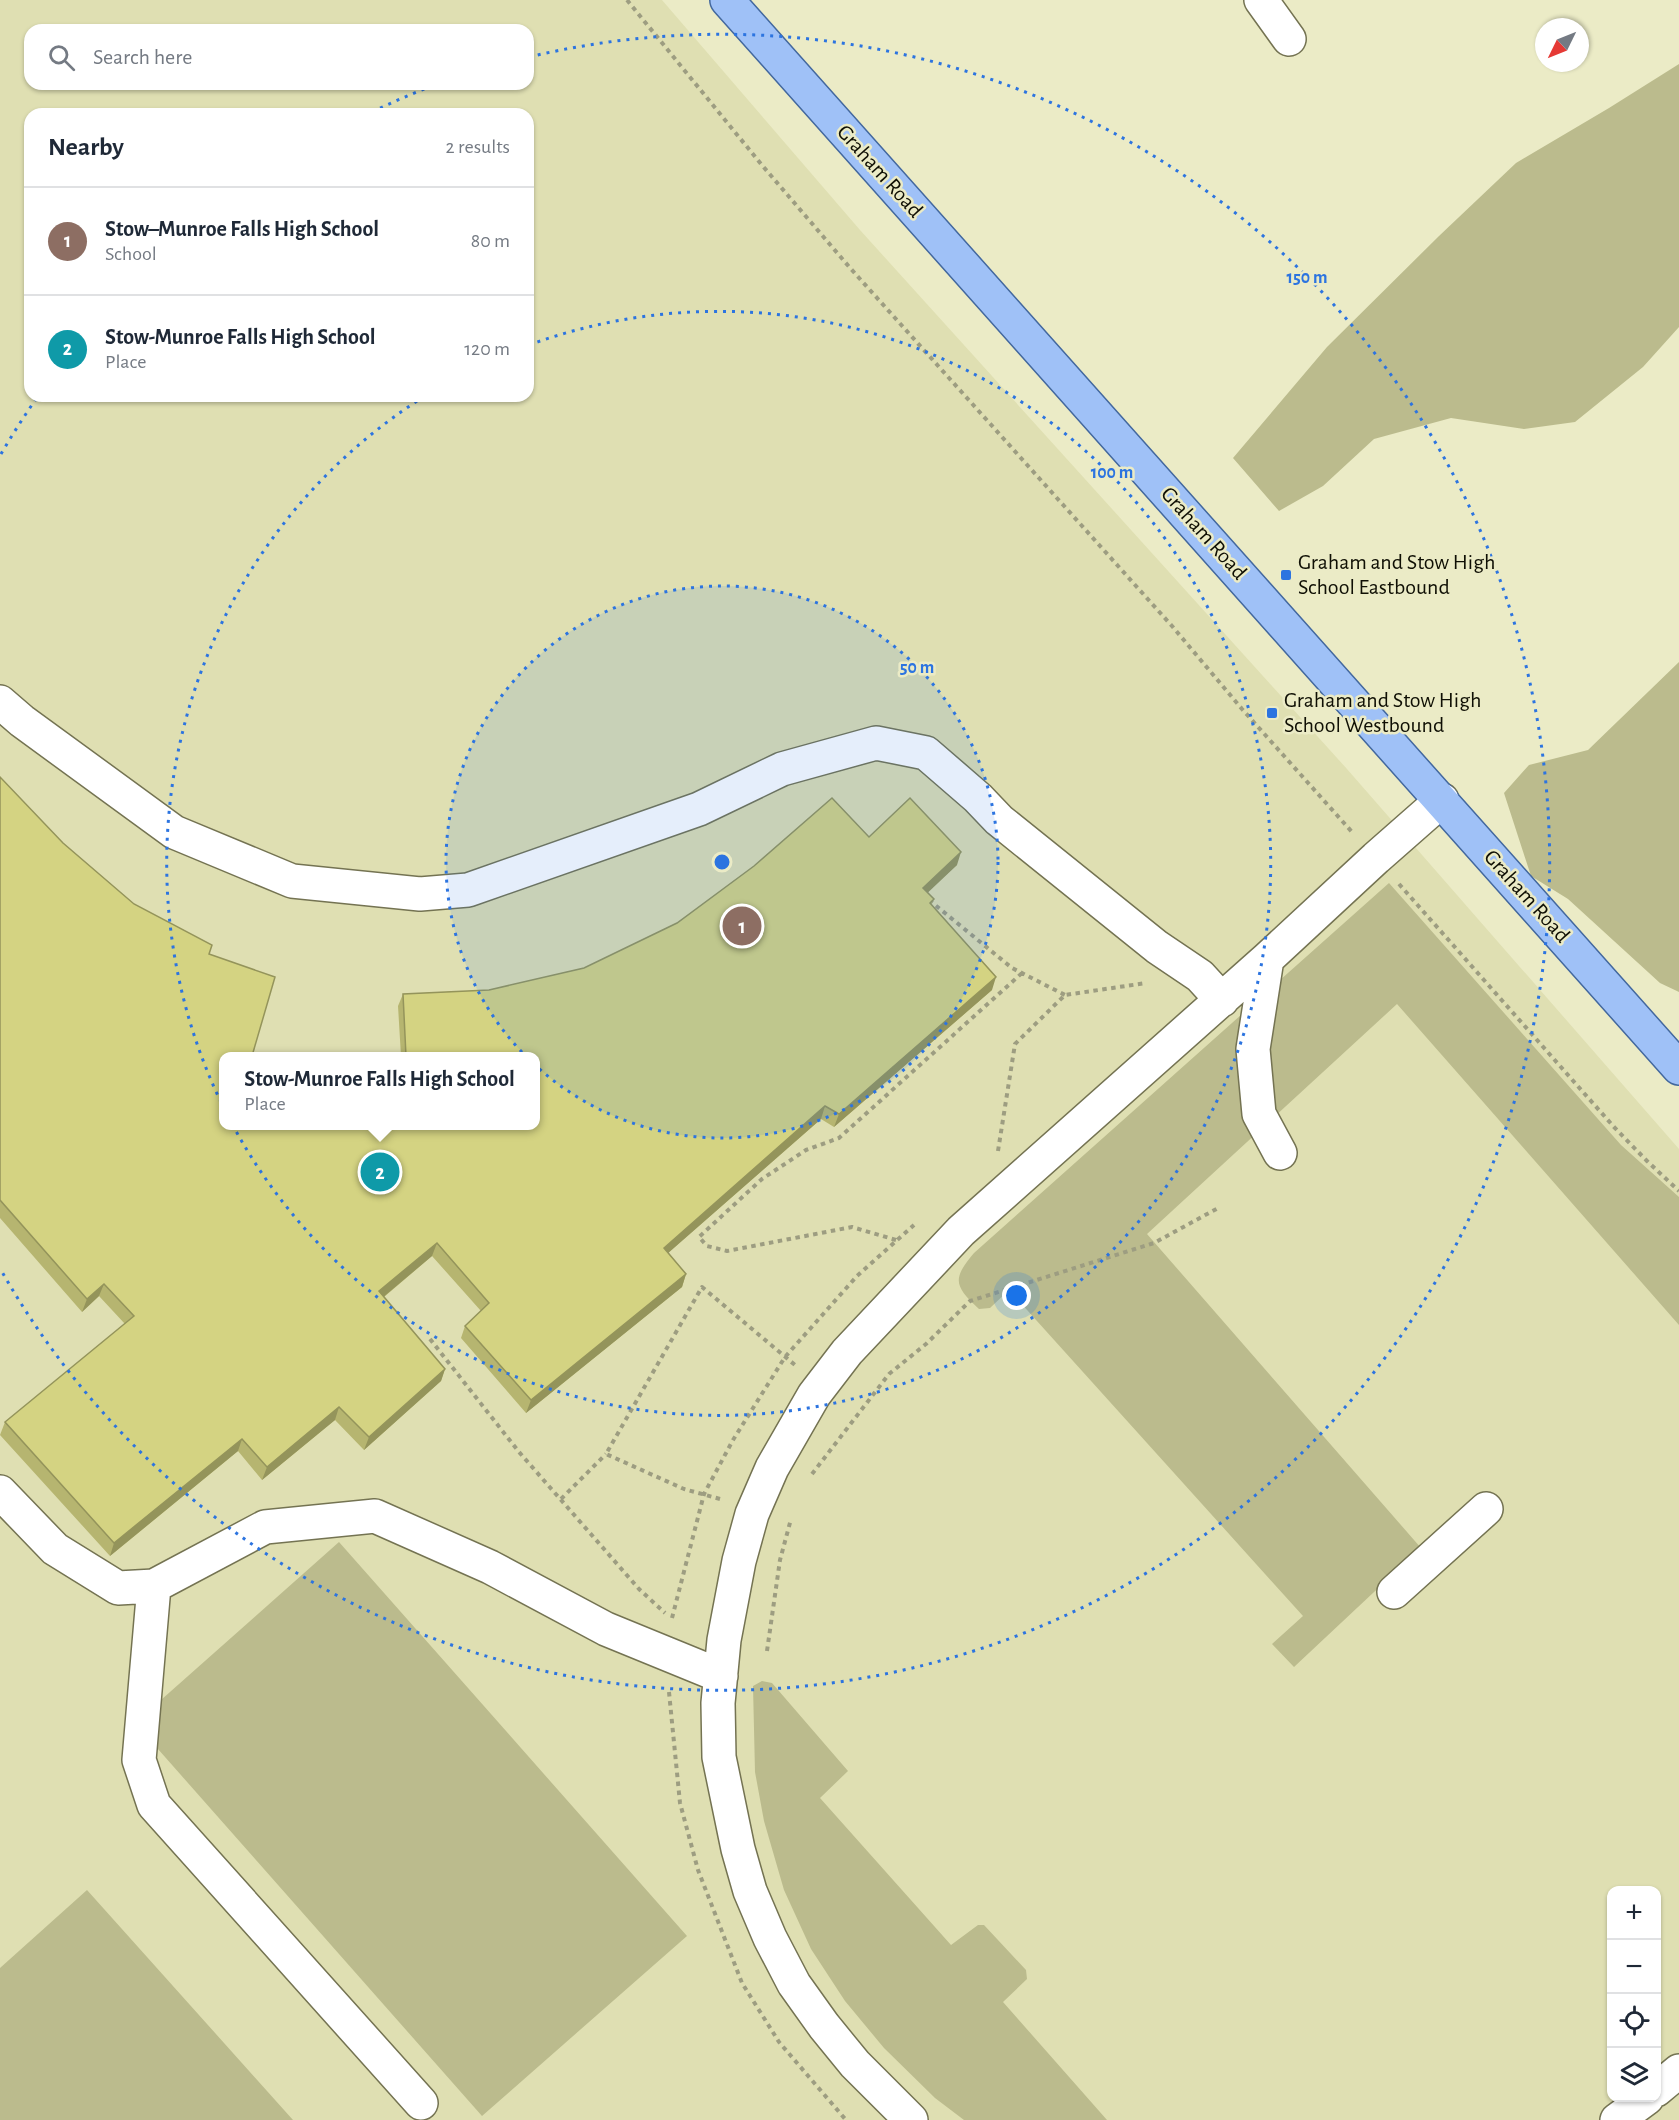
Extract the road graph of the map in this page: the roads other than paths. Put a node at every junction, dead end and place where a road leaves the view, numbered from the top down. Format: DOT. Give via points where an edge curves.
graph roads {
  1 [pos="727,0"];
  2 [pos="1261,0"];
  3 [pos="1289,39"];
  4 [pos="0,702"];
  5 [pos="1442,801"];
  6 [pos="1267,959"];
  7 [pos="1221,1000"];
  8 [pos="1678,1063"];
  9 [pos="1280,1153"];
  10 [pos="0,1492"];
  11 [pos="1486,1509"];
  12 [pos="154,1586"];
  13 [pos="1394,1592"];
  14 [pos="721,1676"];
  15 [pos="1679,2071"];
  16 [pos="1661,2086"];
  17 [pos="1640,2102"];
  18 [pos="421,2103"];
  19 [pos="911,2120"];
  20 [pos="1617,2120"];
  1 -- 5 [label="main road, Graham Road"];
  2 -- 3 [label="street"];
  4 -- 7 [label="street" via="174,832 292,881 420,894 468,890 699,809 782,769 876,742 926,753 999,820 1157,947 1200,976"];
  5 -- 6 [label="street"];
  5 -- 8 [label="main road, Graham Road"];
  6 -- 7 [label="street"];
  6 -- 9 [label="street" via="1253,1049 1258,1114"];
  7 -- 14 [label="street" via="961,1231 847,1352 820,1387 777,1460 755,1508 739,1561"];
  10 -- 12 [label="street" via="55,1549 118,1588"];
  11 -- 13 [label="street"];
  12 -- 14 [label="street" via="265,1527 375,1516 490,1567 606,1629"];
  12 -- 18 [label="street" via="139,1760 154,1805"];
  14 -- 19 [label="street" via="719,1757 727,1803 750,1891 770,1938 794,1984 824,2026 855,2064"];
  15 -- 16 [label="street"];
  17 -- 20 [label="street"];
}
